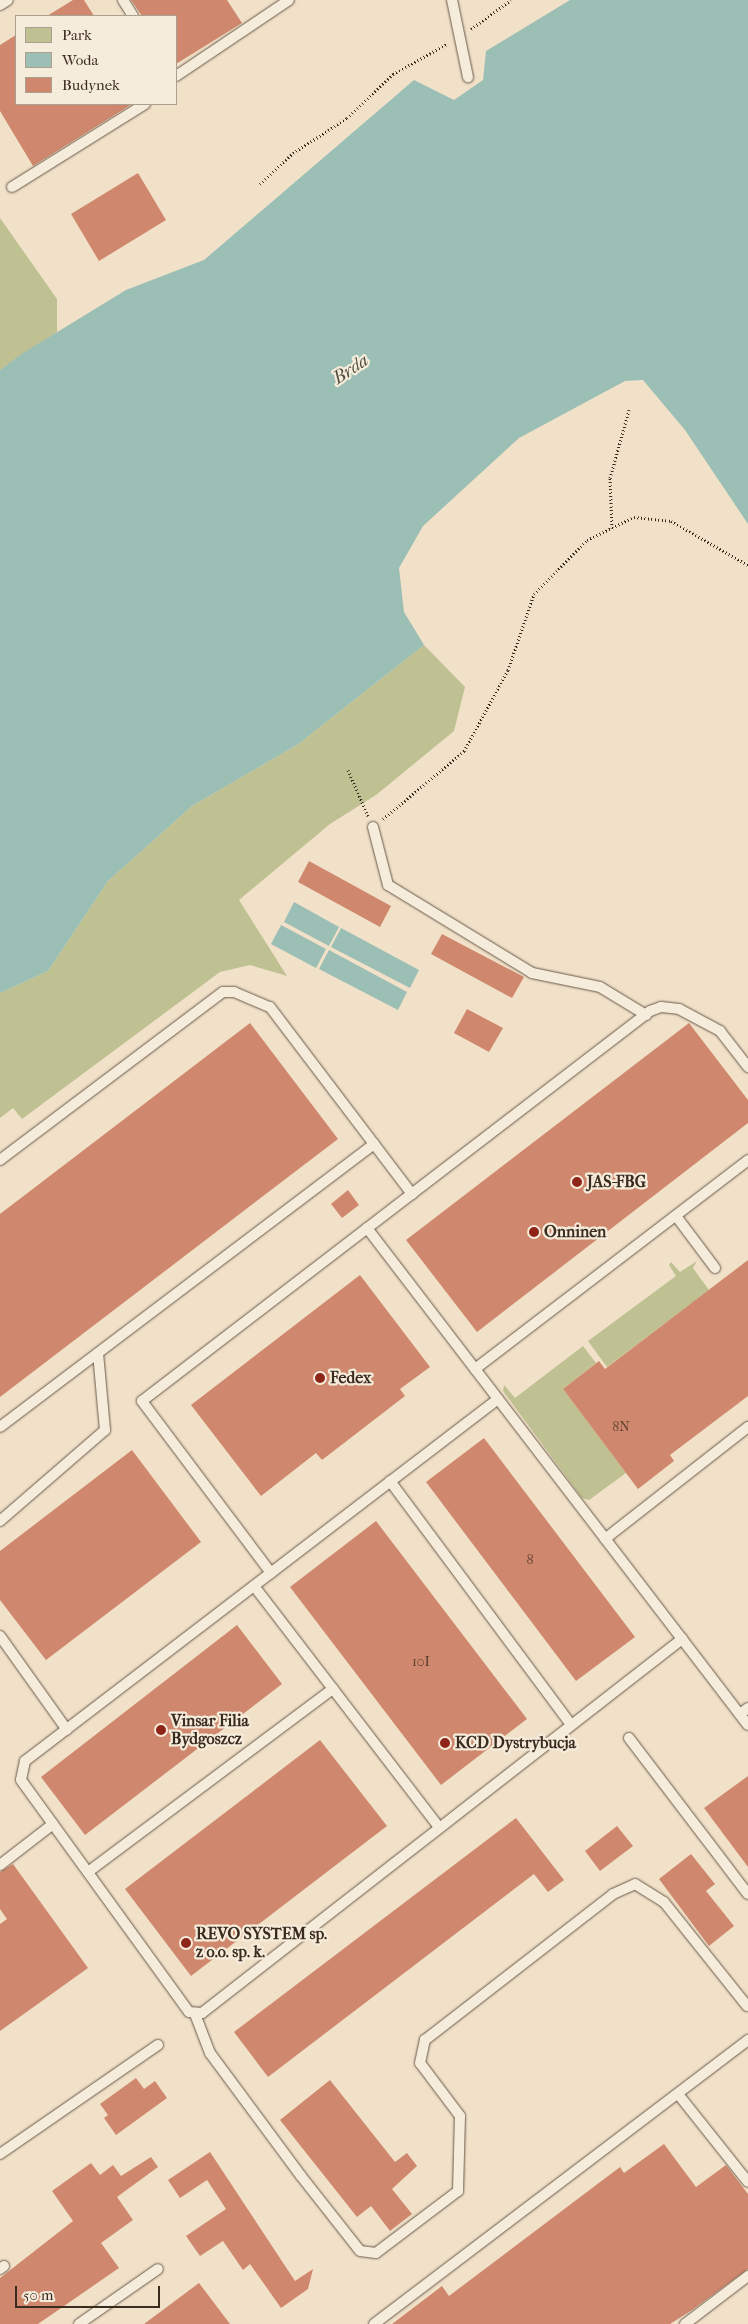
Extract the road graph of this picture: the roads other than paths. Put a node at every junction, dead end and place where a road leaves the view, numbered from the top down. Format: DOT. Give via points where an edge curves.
graph roads {
  1 [pos="8,0"];
  2 [pos="123,0"];
  3 [pos="289,0"];
  4 [pos="452,0"];
  5 [pos="0,5"];
  6 [pos="132,15"];
  7 [pos="178,75"];
  8 [pos="468,77"];
  9 [pos="143,105"];
  10 [pos="12,187"];
  11 [pos="373,828"];
  12 [pos="646,1014"];
  13 [pos="748,1067"];
  14 [pos="374,1144"];
  15 [pos="0,1160"];
  16 [pos="748,1160"];
  17 [pos="412,1194"];
  18 [pos="676,1216"];
  19 [pos="367,1228"];
  20 [pos="715,1268"];
  21 [pos="98,1353"];
  22 [pos="475,1369"];
  23 [pos="498,1399"];
  24 [pos="0,1427"];
  25 [pos="748,1427"];
  26 [pos="390,1481"];
  27 [pos="0,1521"];
  28 [pos="605,1539"];
  29 [pos="271,1573"];
  30 [pos="254,1586"];
  31 [pos="0,1636"];
  32 [pos="682,1639"];
  33 [pos="333,1689"];
  34 [pos="744,1711"];
  35 [pos="571,1725"];
  36 [pos="748,1725"];
  37 [pos="68,1730"];
  38 [pos="629,1738"];
  39 [pos="53,1824"];
  40 [pos="439,1828"];
  41 [pos="0,1865"];
  42 [pos="88,1872"];
  43 [pos="748,1894"];
  44 [pos="747,2006"];
  45 [pos="196,2014"];
  46 [pos="748,2040"];
  47 [pos="158,2045"];
  48 [pos="678,2094"];
  49 [pos="0,2154"];
  50 [pos="748,2182"];
  51 [pos="158,2269"];
  52 [pos="748,2276"];
  53 [pos="79,2324"];
  54 [pos="374,2324"];
  55 [pos="685,2324"];
  1 -- 5 [label="lane"];
  2 -- 6 [label="lane"];
  3 -- 7 [label="lane"];
  4 -- 8 [label="lane"];
  9 -- 10 [label="lane"];
  11 -- 12 [label="lane" via="388,885 532,973 600,987"];
  12 -- 13 [label="lane" via="661,1007 679,1009 720,1031"];
  12 -- 17 [label="lane"];
  14 -- 15 [label="lane" via="270,1008 234,992 223,992"];
  14 -- 17 [label="lane"];
  14 -- 21 [label="lane"];
  16 -- 18 [label="lane"];
  17 -- 19 [label="lane"];
  18 -- 20 [label="lane"];
  18 -- 22 [label="lane"];
  19 -- 22 [label="lane"];
  19 -- 29 [label="lane" via="142,1401"];
  21 -- 24 [label="lane"];
  21 -- 27 [label="lane" via="104,1430"];
  22 -- 23 [label="lane"];
  23 -- 26 [label="lane"];
  23 -- 28 [label="lane"];
  25 -- 28 [label="lane"];
  26 -- 29 [label="lane"];
  26 -- 35 [label="lane"];
  28 -- 32 [label="lane"];
  29 -- 30 [label="lane"];
  30 -- 33 [label="lane"];
  30 -- 37 [label="lane"];
  31 -- 37 [label="lane"];
  32 -- 34 [label="lane"];
  32 -- 35 [label="lane"];
  33 -- 40 [label="lane"];
  33 -- 42 [label="lane"];
  34 -- 36 [label="lane"];
  35 -- 40 [label="lane"];
  37 -- 39 [label="lane" via="25,1761 20,1774"];
  38 -- 43 [label="lane"];
  39 -- 41 [label="lane"];
  39 -- 42 [label="lane"];
  40 -- 45 [label="lane" via="202,2013"];
  42 -- 45 [label="lane" via="189,2012"];
  44 -- 45 [label="lane" via="664,1902 635,1884 613,1894 425,2040 420,2063 460,2116 458,2191 376,2253 360,2252 301,2176 210,2053"];
  46 -- 48 [label="lane"];
  47 -- 49 [label="lane"];
  48 -- 50 [label="lane"];
  48 -- 54 [label="lane"];
  51 -- 53 [label="lane"];
  52 -- 55 [label="lane"];
}
